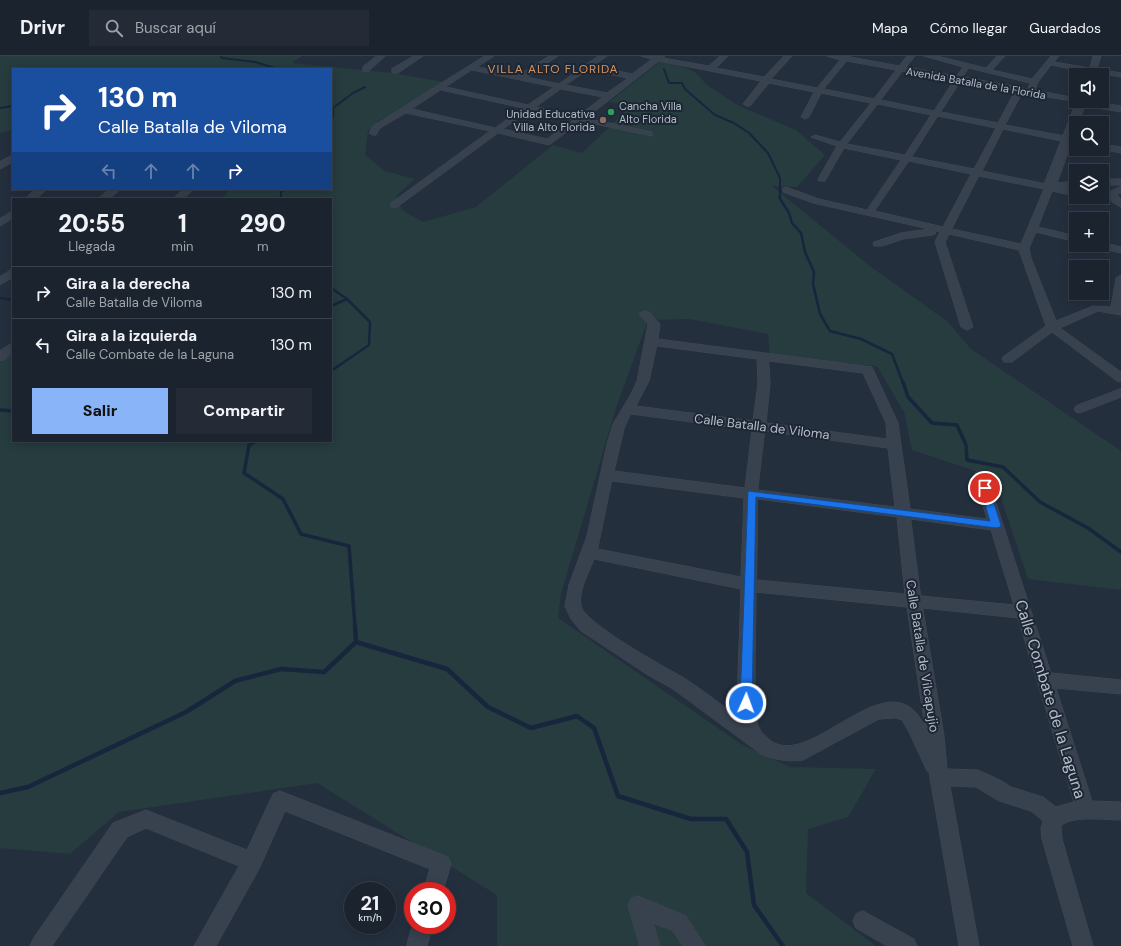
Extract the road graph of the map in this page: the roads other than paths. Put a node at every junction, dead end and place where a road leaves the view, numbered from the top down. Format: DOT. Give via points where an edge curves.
graph roads {
  1 [pos="381,56"];
  2 [pos="419,56"];
  3 [pos="490,56"];
  4 [pos="554,56"];
  5 [pos="603,56"];
  6 [pos="645,56"];
  7 [pos="724,56"];
  8 [pos="788,56"];
  9 [pos="831,56"];
  10 [pos="911,56"];
  11 [pos="932,56"];
  12 [pos="1001,56"];
  13 [pos="1055,56"];
  14 [pos="1097,56"];
  15 [pos="659,57"];
  16 [pos="846,57"];
  17 [pos="1050,63"];
  18 [pos="967,66"];
  19 [pos="586,67"];
  20 [pos="471,68"];
  21 [pos="1073,68"];
  22 [pos="1092,68"];
  23 [pos="366,69"];
  24 [pos="710,69"];
  25 [pos="901,70"];
  26 [pos="395,71"];
  27 [pos="986,71"];
  28 [pos="1109,74"];
  29 [pos="1121,75"];
  30 [pos="634,77"];
  31 [pos="520,78"];
  32 [pos="765,80"];
  33 [pos="958,80"];
  34 [pos="1034,82"];
  35 [pos="558,86"];
  36 [pos="441,88"];
  37 [pos="819,90"];
  38 [pos="1019,91"];
  39 [pos="1030,93"];
  40 [pos="609,96"];
  41 [pos="1069,100"];
  42 [pos="876,102"];
  43 [pos="747,104"];
  44 [pos="530,107"];
  45 [pos="1109,107"];
  46 [pos="1121,109"];
  47 [pos="405,110"];
  48 [pos="935,114"];
  49 [pos="805,117"];
  50 [pos="580,119"];
  51 [pos="1000,127"];
  52 [pos="497,130"];
  53 [pos="374,133"];
  54 [pos="649,134"];
  55 [pos="815,137"];
  56 [pos="1069,140"];
  57 [pos="842,145"];
  58 [pos="1069,147"];
  59 [pos="1109,148"];
  60 [pos="1121,150"];
  61 [pos="907,158"];
  62 [pos="12,159"];
  63 [pos="0,166"];
  64 [pos="976,172"];
  65 [pos="822,179"];
  66 [pos="1109,182"];
  67 [pos="1121,182"];
  68 [pos="1069,185"];
  69 [pos="1049,188"];
  70 [pos="41,190"];
  71 [pos="115,190"];
  72 [pos="188,190"];
  73 [pos="786,190"];
  74 [pos="1121,190"];
  75 [pos="1069,192"];
  76 [pos="31,198"];
  77 [pos="104,198"];
  78 [pos="179,198"];
  79 [pos="1118,202"];
  80 [pos="394,205"];
  81 [pos="869,213"];
  82 [pos="12,215"];
  83 [pos="0,223"];
  84 [pos="1032,228"];
  85 [pos="945,230"];
  86 [pos="1069,237"];
  87 [pos="878,244"];
  88 [pos="1109,247"];
  89 [pos="1024,248"];
  90 [pos="1121,250"];
  91 [pos="12,273"];
  92 [pos="1121,278"];
  93 [pos="0,282"];
  94 [pos="1118,311"];
  95 [pos="645,314"];
  96 [pos="967,327"];
  97 [pos="1052,328"];
  98 [pos="651,342"];
  99 [pos="12,347"];
  100 [pos="0,357"];
  101 [pos="763,357"];
  102 [pos="1008,359"];
  103 [pos="1121,378"];
  104 [pos="1121,392"];
  105 [pos="628,409"];
  106 [pos="1080,409"];
  107 [pos="760,426"];
  108 [pos="895,444"];
  109 [pos="606,476"];
  110 [pos="981,476"];
  111 [pos="751,494"];
  112 [pos="904,513"];
  113 [pos="996,525"];
  114 [pos="590,553"];
  115 [pos="750,585"];
  116 [pos="914,601"];
  117 [pos="1024,612"];
  118 [pos="1045,680"];
  119 [pos="1121,687"];
  120 [pos="755,739"];
  121 [pos="939,778"];
  122 [pos="1086,810"];
  123 [pos="1121,811"];
  124 [pos="1055,818"];
  125 [pos="252,862"];
  126 [pos="436,882"];
  127 [pos="864,921"];
  128 [pos="420,934"];
  129 [pos="209,945"];
  130 [pos="40,946"];
  131 [pos="417,946"];
  132 [pos="650,946"];
  133 [pos="695,946"];
  134 [pos="907,946"];
  135 [pos="969,946"];
  136 [pos="1084,946"];
  1 -- 23 [label="street"];
  2 -- 26 [label="street"];
  3 -- 20 [label="street"];
  4 -- 31 [label="street"];
  5 -- 19 [label="street"];
  6 -- 15 [label="street"];
  7 -- 24 [label="street"];
  8 -- 32 [label="street"];
  9 -- 16 [label="street, Avenida Batalla de la Florida"];
  10 -- 25 [label="street"];
  11 -- 18 [label="street"];
  12 -- 27 [label="street"];
  13 -- 17 [label="street"];
  14 -- 22 [label="street"];
  15 -- 24 [label="street"];
  15 -- 30 [label="street"];
  16 -- 25 [label="street, Avenida Batalla de la Florida"];
  16 -- 37 [label="street"];
  17 -- 21 [label="street"];
  17 -- 34 [label="street"];
  18 -- 27 [label="street"];
  18 -- 33 [label="street"];
  19 -- 30 [label="street"];
  19 -- 35 [label="street"];
  20 -- 31 [label="street"];
  20 -- 36 [label="street"];
  24 -- 32 [label="street"];
  25 -- 33 [label="street, Avenida Batalla de la Florida"];
  25 -- 42 [label="street"];
  27 -- 34 [label="street"];
  28 -- 29 [label="street"];
  30 -- 40 [label="street"];
  31 -- 35 [label="street"];
  32 -- 37 [label="street"];
  32 -- 43 [label="street"];
  33 -- 38 [label="street, Avenida Batalla de la Florida"];
  33 -- 48 [label="street"];
  34 -- 39 [label="street"];
  35 -- 40 [label="street"];
  35 -- 44 [label="street"];
  36 -- 44 [label="street"];
  36 -- 47 [label="street"];
  37 -- 42 [label="street"];
  37 -- 49 [label="street"];
  38 -- 39 [label="street, Avenida Batalla de la Florida"];
  38 -- 51 [label="street"];
  39 -- 41 [label="street, Avenida Batalla de la Florida"];
  40 -- 50 [label="street"];
  42 -- 48 [label="street"];
  42 -- 57 [label="street"];
  44 -- 50 [label="street"];
  44 -- 52 [label="street"];
  45 -- 46 [label="street, Avenida Batalla de la Florida"];
  47 -- 52 [label="street"];
  47 -- 53 [label="street" via="377,126"];
  48 -- 51 [label="street"];
  48 -- 61 [label="street"];
  50 -- 52 [label="street" via="549,142"];
  50 -- 54 [label="street"];
  51 -- 56 [label="street"];
  51 -- 64 [label="street"];
  52 -- 80 [label="street" via="461,154 406,201"];
  55 -- 57 [label="street"];
  57 -- 61 [label="street"];
  57 -- 65 [label="street"];
  58 -- 69 [label="street"];
  59 -- 60 [label="street"];
  61 -- 64 [label="street"];
  61 -- 81 [label="street"];
  62 -- 63 [label="street"];
  64 -- 69 [label="street"];
  64 -- 85 [label="street"];
  66 -- 67 [label="street"];
  68 -- 69 [label="street"];
  69 -- 75 [label="street"];
  69 -- 84 [label="street"];
  70 -- 76 [label="street"];
  71 -- 77 [label="street"];
  72 -- 78 [label="street"];
  73 -- 81 [label="street" via="816,201"];
  74 -- 79 [label="street" via="1112,193"];
  81 -- 85 [label="street"];
  82 -- 83 [label="street"];
  84 -- 86 [label="street"];
  84 -- 89 [label="street"];
  85 -- 87 [label="street" via="901,236"];
  85 -- 89 [label="street"];
  85 -- 96 [label="street" via="940,242"];
  88 -- 90 [label="street"];
  89 -- 97 [label="street"];
  91 -- 93 [label="street"];
  92 -- 94 [label="street"];
  94 -- 97 [label="street" via="1097,308"];
  95 -- 98 [label="street" via="654,324"];
  97 -- 102 [label="street"];
  97 -- 103 [label="street"];
  98 -- 101 [label="street"];
  98 -- 105 [label="street" via="640,390"];
  99 -- 100 [label="street"];
  101 -- 107 [label="street" via="764,384"];
  101 -- 108 [label="street, Calle Batalla de Vilcapujio" via="868,370 892,423"];
  104 -- 106 [label="street"];
  105 -- 107 [label="street, Calle Batalla de Viloma"];
  105 -- 109 [label="street" via="618,427"];
  107 -- 108 [label="street, Calle Batalla de Viloma"];
  107 -- 111 [label="street"];
  108 -- 112 [label="street, Calle Batalla de Vilcapujio"];
  109 -- 111 [label="street"];
  109 -- 114 [label="street" via="600,515"];
  110 -- 113 [label="street, Calle Combate de la Laguna"];
  111 -- 112 [label="street"];
  111 -- 115 [label="street"];
  112 -- 113 [label="street"];
  112 -- 116 [label="street, Calle Batalla de Vilcapujio"];
  113 -- 117 [label="street, Calle Combate de la Laguna"];
  114 -- 115 [label="street"];
  114 -- 120 [label="street" via="575,591 573,606 578,617 587,626 679,684"];
  115 -- 116 [label="street"];
  115 -- 120 [label="street" via="746,703 748,723"];
  116 -- 117 [label="street"];
  116 -- 121 [label="street, Calle Batalla de Vilcapujio"];
  117 -- 118 [label="street, Calle Combate de la Laguna"];
  118 -- 119 [label="street"];
  118 -- 122 [label="street, Calle Combate de la Laguna"];
  120 -- 121 [label="street" via="777,752 803,752 877,712 897,710 908,715 916,727"];
  121 -- 124 [label="street" via="978,779 1006,795 1036,803"];
  121 -- 135 [label="street, Calle Batalla de Vilcapujio"];
  122 -- 123 [label="street"];
  122 -- 124 [label="street, Calle Combate de la Laguna" via="1064,813"];
  124 -- 136 [label="street" via="1051,826 1052,839"];
  125 -- 126 [label="street" via="280,800 441,864"];
  125 -- 129 [label="street"];
  125 -- 130 [label="street" via="146,819 120,830"];
  127 -- 134 [label="street"];
  128 -- 131 [label="street"];
  132 -- 133 [label="street" via="638,906 679,923"];
}
